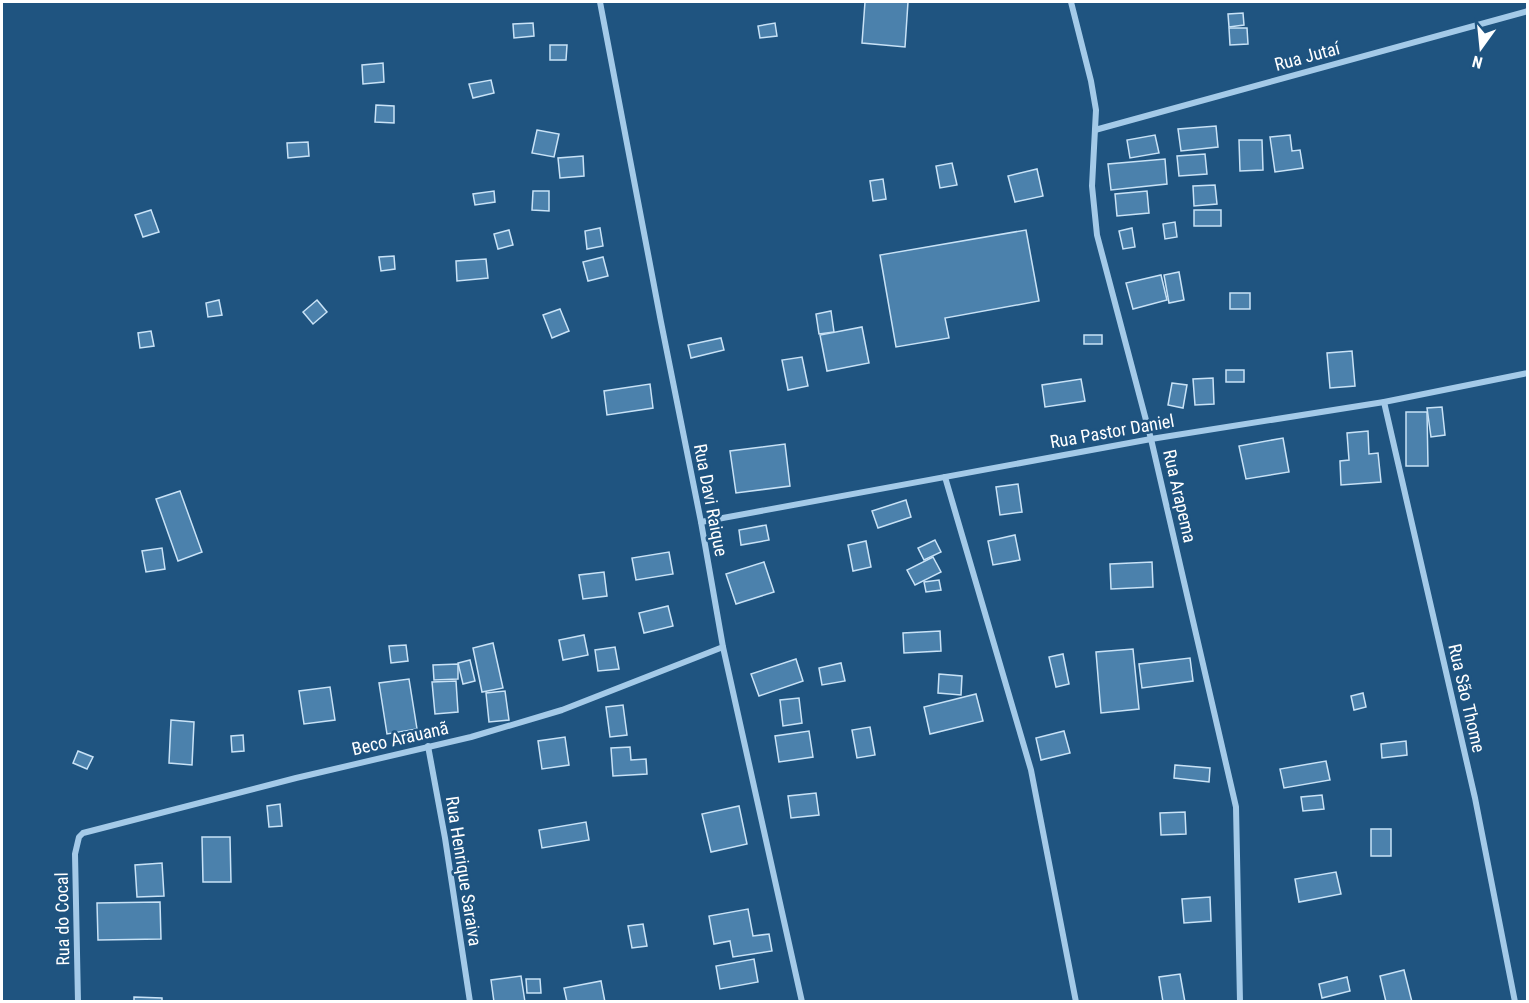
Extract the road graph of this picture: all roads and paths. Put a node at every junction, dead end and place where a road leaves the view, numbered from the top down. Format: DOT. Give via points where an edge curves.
graph roads {
  1 [pos="600,2"];
  2 [pos="1071,2"];
  3 [pos="1527,11"];
  4 [pos="1095,130"];
  5 [pos="1527,373"];
  6 [pos="1384,402"];
  7 [pos="1151,439"];
  8 [pos="945,477"];
  9 [pos="701,522"];
  10 [pos="723,647"];
  11 [pos="428,746"];
  12 [pos="79,837"];
  13 [pos="78,1002"];
  14 [pos="470,1002"];
  15 [pos="802,1002"];
  16 [pos="1076,1002"];
  17 [pos="1240,1002"];
  18 [pos="1515,1002"];
  1 -- 9 [label="street, Rua Davi Raique"];
  2 -- 4 [label="street, Rua Arapema" via="1091,81"];
  3 -- 4 [label="street, Rua Jutaí"];
  4 -- 7 [label="street, Rua Arapema" via="1092,186 1097,235"];
  5 -- 6 [label="street, Rua Pastor Daniel"];
  6 -- 7 [label="street, Rua Pastor Daniel"];
  6 -- 18 [label="street, Rua São Thome" via="1475,798"];
  7 -- 8 [label="street, Rua Pastor Daniel"];
  7 -- 17 [label="street, Rua Arapema" via="1236,807"];
  8 -- 9 [label="street, Rua Pastor Daniel"];
  8 -- 16 [label="street" via="1031,770"];
  9 -- 10 [label="street, Rua Davi Raique"];
  10 -- 11 [label="street, Beco Arauanã" via="562,710"];
  10 -- 15 [label="street, Rua Davi Raique"];
  11 -- 12 [label="street, Beco Arauanã" via="93,829"];
  11 -- 14 [label="street, Rua Henrique Saraiva"];
  12 -- 13 [label="street, Rua do Cocal" via="75,854"];
}
